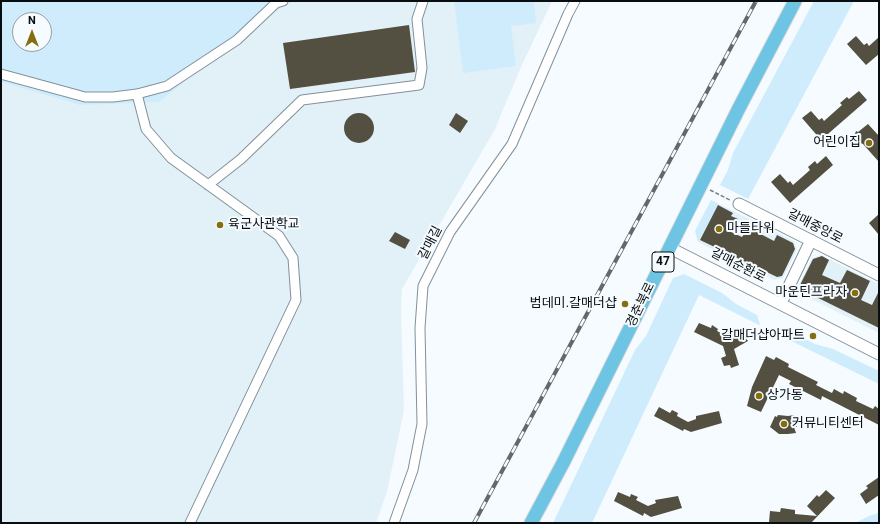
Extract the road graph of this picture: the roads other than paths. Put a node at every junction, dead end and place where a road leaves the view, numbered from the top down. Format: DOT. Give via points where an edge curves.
graph roads {
  1 [pos="283,1"];
  2 [pos="423,1"];
  3 [pos="575,1"];
  4 [pos="795,1"];
  5 [pos="1,74"];
  6 [pos="137,94"];
  7 [pos="208,184"];
  8 [pos="739,204"];
  9 [pos="811,240"];
  10 [pos="670,248"];
  11 [pos="879,275"];
  12 [pos="781,304"];
  13 [pos="879,354"];
  14 [pos="190,523"];
  15 [pos="394,523"];
  16 [pos="531,523"];
  1 -- 6 [label="street" via="276,3 238,40 167,86"];
  2 -- 7 [label="street" via="417,19 422,68 419,85 302,100 241,159"];
  3 -- 15 [label="street, 갈매길" via="512,144 450,232 423,286 420,328 422,424 413,470"];
  4 -- 10 [label="main road, 경춘북로 / 47"];
  5 -- 6 [label="street" via="85,97"];
  6 -- 7 [label="street" via="146,129 171,158"];
  7 -- 14 [label="street" via="280,236 292,258 296,300"];
  8 -- 9 [label="street, 갈매중앙로"];
  9 -- 11 [label="street, 갈매중앙로"];
  9 -- 12 [label="street"];
  10 -- 12 [label="street, 갈매순환로"];
  10 -- 16 [label="main road, 경춘북로 / 47"];
  12 -- 13 [label="street, 갈매순환로"];
}
